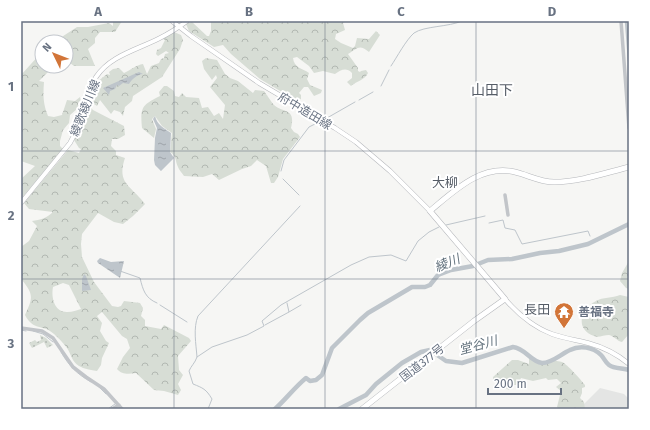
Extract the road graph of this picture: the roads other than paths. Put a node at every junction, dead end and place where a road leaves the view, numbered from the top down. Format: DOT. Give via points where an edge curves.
graph roads {
  1 [pos="172,21"];
  2 [pos="187,21"];
  3 [pos="621,21"];
  4 [pos="179,27"];
  5 [pos="629,128"];
  6 [pos="629,167"];
  7 [pos="505,194"];
  8 [pos="21,203"];
  9 [pos="430,211"];
  10 [pos="508,215"];
  11 [pos="505,299"];
  12 [pos="21,328"];
  13 [pos="629,364"];
  14 [pos="119,405"];
  15 [pos="112,409"];
  16 [pos="122,409"];
  17 [pos="362,409"];
  1 -- 4 [label="main road, 府中造田線"];
  2 -- 4 [label="main road, 綾歌綾川線"];
  3 -- 5 [label="street"];
  4 -- 8 [label="main road, 綾歌綾川線" via="115,59 104,68 91,88 70,143"];
  4 -- 9 [label="main road, 府中造田線" via="259,83 356,142"];
  6 -- 9 [label="highway" via="553,182 509,171 487,173 468,181"];
  7 -- 10 [label="street"];
  9 -- 11 [label="highway"];
  11 -- 13 [label="main road" via="522,316 544,330 560,337 600,347"];
  11 -- 17 [label="highway, 国道377号"];
  12 -- 14 [label="street" via="42,331 53,338 73,367 104,388"];
  14 -- 15 [label="street"];
  14 -- 16 [label="street"];
}
